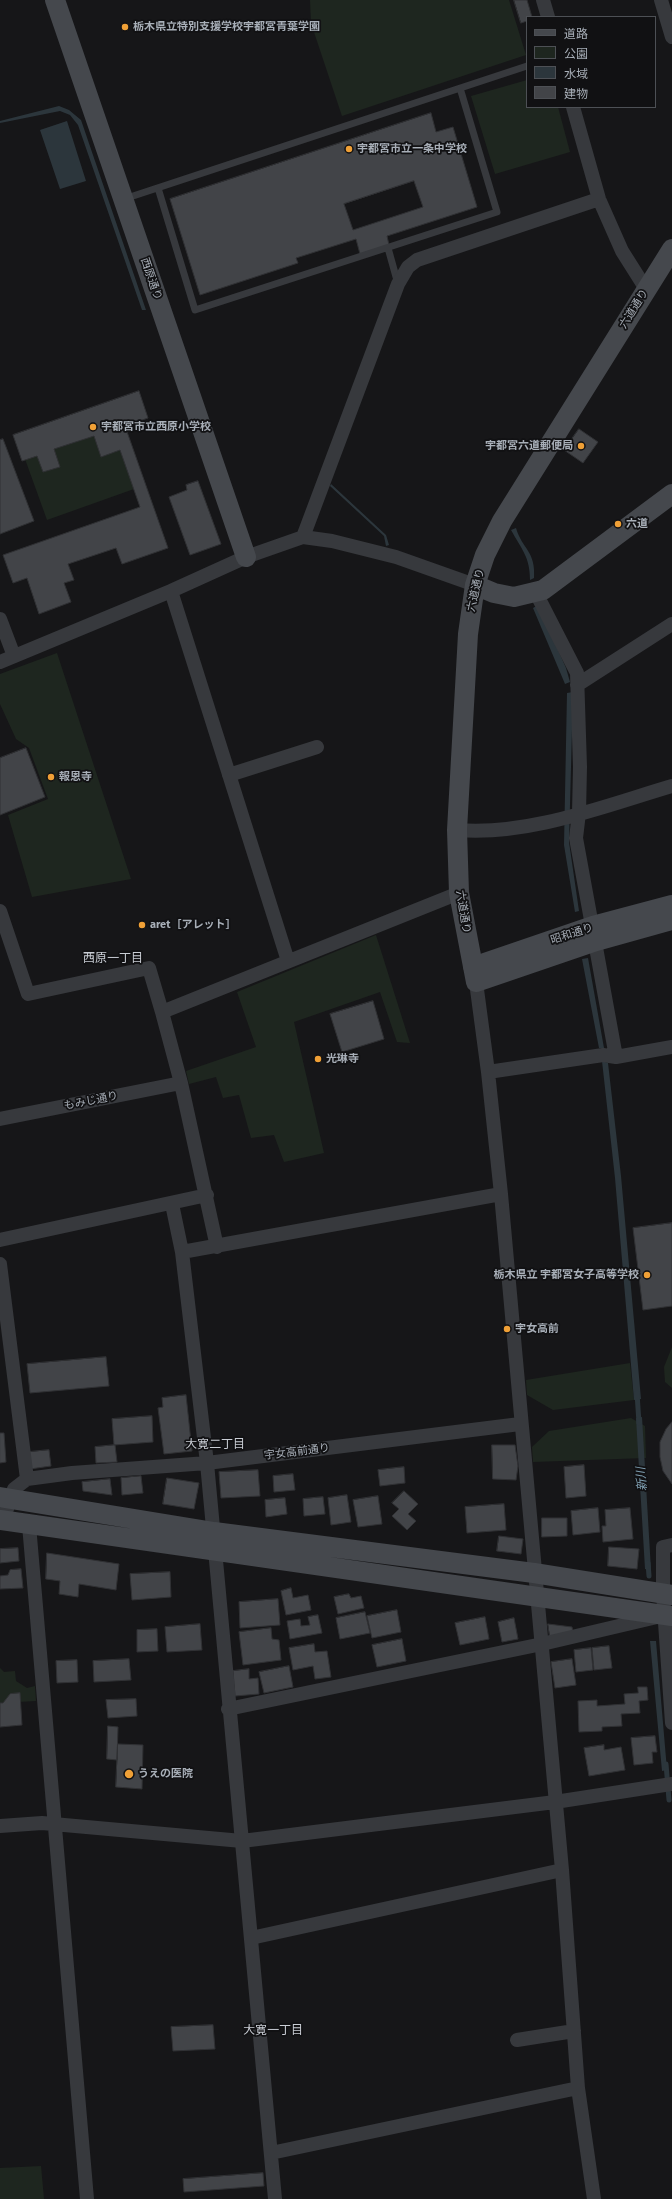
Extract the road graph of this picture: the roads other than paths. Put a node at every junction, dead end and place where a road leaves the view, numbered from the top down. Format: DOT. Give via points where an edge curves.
graph roads {
  1 [pos="55,0"];
  2 [pos="543,0"];
  3 [pos="666,5"];
  4 [pos="548,16"];
  5 [pos="672,36"];
  6 [pos="526,66"];
  7 [pos="460,88"];
  8 [pos="573,108"];
  9 [pos="158,188"];
  10 [pos="124,199"];
  11 [pos="599,199"];
  12 [pos="388,248"];
  13 [pos="672,249"];
  14 [pos="398,284"];
  15 [pos="646,290"];
  16 [pos="672,494"];
  17 [pos="303,537"];
  18 [pos="246,557"];
  19 [pos="475,585"];
  20 [pos="171,591"];
  21 [pos="536,593"];
  22 [pos="0,619"];
  23 [pos="672,624"];
  24 [pos="14,656"];
  25 [pos="0,662"];
  26 [pos="577,685"];
  27 [pos="317,747"];
  28 [pos="229,775"];
  29 [pos="672,786"];
  30 [pos="579,814"];
  31 [pos="457,830"];
  32 [pos="459,893"];
  33 [pos="672,905"];
  34 [pos="0,911"];
  35 [pos="672,920"];
  36 [pos="595,934"];
  37 [pos="288,962"];
  38 [pos="474,974"];
  39 [pos="162,1012"];
  40 [pos="672,1047"];
  41 [pos="616,1058"];
  42 [pos="488,1072"];
  43 [pos="181,1083"];
  44 [pos="0,1119"];
  45 [pos="501,1194"];
  46 [pos="207,1195"];
  47 [pos="172,1204"];
  48 [pos="0,1240"];
  49 [pos="218,1247"];
  50 [pos="182,1252"];
  51 [pos="0,1264"];
  52 [pos="520,1424"];
  53 [pos="207,1463"];
  54 [pos="27,1479"];
  55 [pos="5,1498"];
  56 [pos="1,1520"];
  57 [pos="30,1525"];
  58 [pos="214,1532"];
  59 [pos="672,1545"];
  60 [pos="216,1552"];
  61 [pos="534,1573"];
  62 [pos="668,1595"];
  63 [pos="536,1598"];
  64 [pos="668,1616"];
  65 [pos="542,1644"];
  66 [pos="228,1709"];
  67 [pos="672,1723"];
  68 [pos="672,1784"];
  69 [pos="555,1802"];
  70 [pos="56,1825"];
  71 [pos="0,1826"];
  72 [pos="242,1842"];
  73 [pos="562,1870"];
  74 [pos="251,1938"];
  75 [pos="574,2031"];
  76 [pos="517,2040"];
  77 [pos="578,2088"];
  78 [pos="271,2153"];
  79 [pos="87,2199"];
  80 [pos="275,2199"];
  81 [pos="594,2199"];
  1 -- 10 [label="street, 西原通り"];
  2 -- 4 [label="street"];
  3 -- 5 [label="street"];
  6 -- 7 [label="lane"];
  7 -- 9 [label="lane"];
  7 -- 12 [label="lane" via="497,212"];
  8 -- 11 [label="street"];
  9 -- 10 [label="lane"];
  9 -- 12 [label="lane" via="195,310"];
  10 -- 18 [label="street, 西原通り"];
  11 -- 14 [label="street" via="417,260 408,267"];
  11 -- 15 [label="street" via="622,251"];
  12 -- 14 [label="lane"];
  13 -- 15 [label="street, 六道通り"];
  14 -- 17 [label="street"];
  15 -- 19 [label="street, 六道通り" via="502,521 485,555"];
  16 -- 21 [label="street" via="556,582"];
  17 -- 18 [label="street"];
  17 -- 19 [label="street" via="332,541 396,557"];
  18 -- 20 [label="street"];
  19 -- 21 [label="street" via="506,597 522,597"];
  19 -- 31 [label="street, 六道通り" via="468,634"];
  20 -- 24 [label="street"];
  20 -- 28 [label="street"];
  21 -- 26 [label="street" via="577,673"];
  22 -- 24 [label="street"];
  23 -- 26 [label="street"];
  24 -- 25 [label="street"];
  26 -- 30 [label="street"];
  27 -- 28 [label="street"];
  28 -- 37 [label="street"];
  29 -- 30 [label="street"];
  30 -- 31 [label="street" via="509,828"];
  30 -- 36 [label="street" via="576,838"];
  31 -- 32 [label="street, 六道通り"];
  32 -- 37 [label="street"];
  32 -- 38 [label="street, 六道通り"];
  33 -- 36 [label="street, 昭和通り"];
  34 -- 39 [label="street" via="28,994 149,968"];
  35 -- 36 [label="street, 昭和通り"];
  36 -- 38 [label="street, 昭和通り"];
  36 -- 41 [label="street"];
  37 -- 39 [label="street"];
  38 -- 42 [label="street"];
  39 -- 43 [label="street"];
  40 -- 41 [label="street"];
  41 -- 42 [label="street" via="603,1055"];
  42 -- 45 [label="street"];
  43 -- 44 [label="street, もみじ通り"];
  43 -- 46 [label="street"];
  45 -- 49 [label="street"];
  45 -- 52 [label="street"];
  46 -- 47 [label="street"];
  46 -- 49 [label="street"];
  47 -- 48 [label="street"];
  47 -- 50 [label="street"];
  49 -- 50 [label="street"];
  50 -- 53 [label="street"];
  51 -- 54 [label="street"];
  52 -- 53 [label="street, 宇女高前通り"];
  52 -- 61 [label="street"];
  53 -- 54 [label="street, 宇女高前通り"];
  53 -- 58 [label="street"];
  54 -- 55 [label="street"];
  55 -- 56 [label="street"];
  55 -- 58 [label="street"];
  56 -- 57 [label="street"];
  57 -- 60 [label="street"];
  57 -- 70 [label="street"];
  58 -- 60 [label="street"];
  58 -- 61 [label="street"];
  59 -- 62 [label="street" via="663,1546"];
  60 -- 63 [label="street"];
  60 -- 66 [label="street"];
  61 -- 62 [label="street"];
  61 -- 63 [label="street"];
  62 -- 64 [label="street"];
  63 -- 64 [label="street"];
  63 -- 65 [label="street"];
  64 -- 65 [label="street"];
  64 -- 67 [label="street"];
  65 -- 66 [label="street"];
  65 -- 69 [label="street"];
  66 -- 72 [label="street"];
  68 -- 69 [label="street"];
  69 -- 72 [label="street"];
  69 -- 73 [label="street"];
  70 -- 71 [label="street" via="42,1823"];
  70 -- 72 [label="street"];
  70 -- 79 [label="street"];
  72 -- 74 [label="street"];
  73 -- 74 [label="street"];
  73 -- 75 [label="street"];
  74 -- 78 [label="street"];
  75 -- 76 [label="street"];
  75 -- 77 [label="street"];
  77 -- 78 [label="street"];
  77 -- 81 [label="street"];
  78 -- 80 [label="street"];
}
